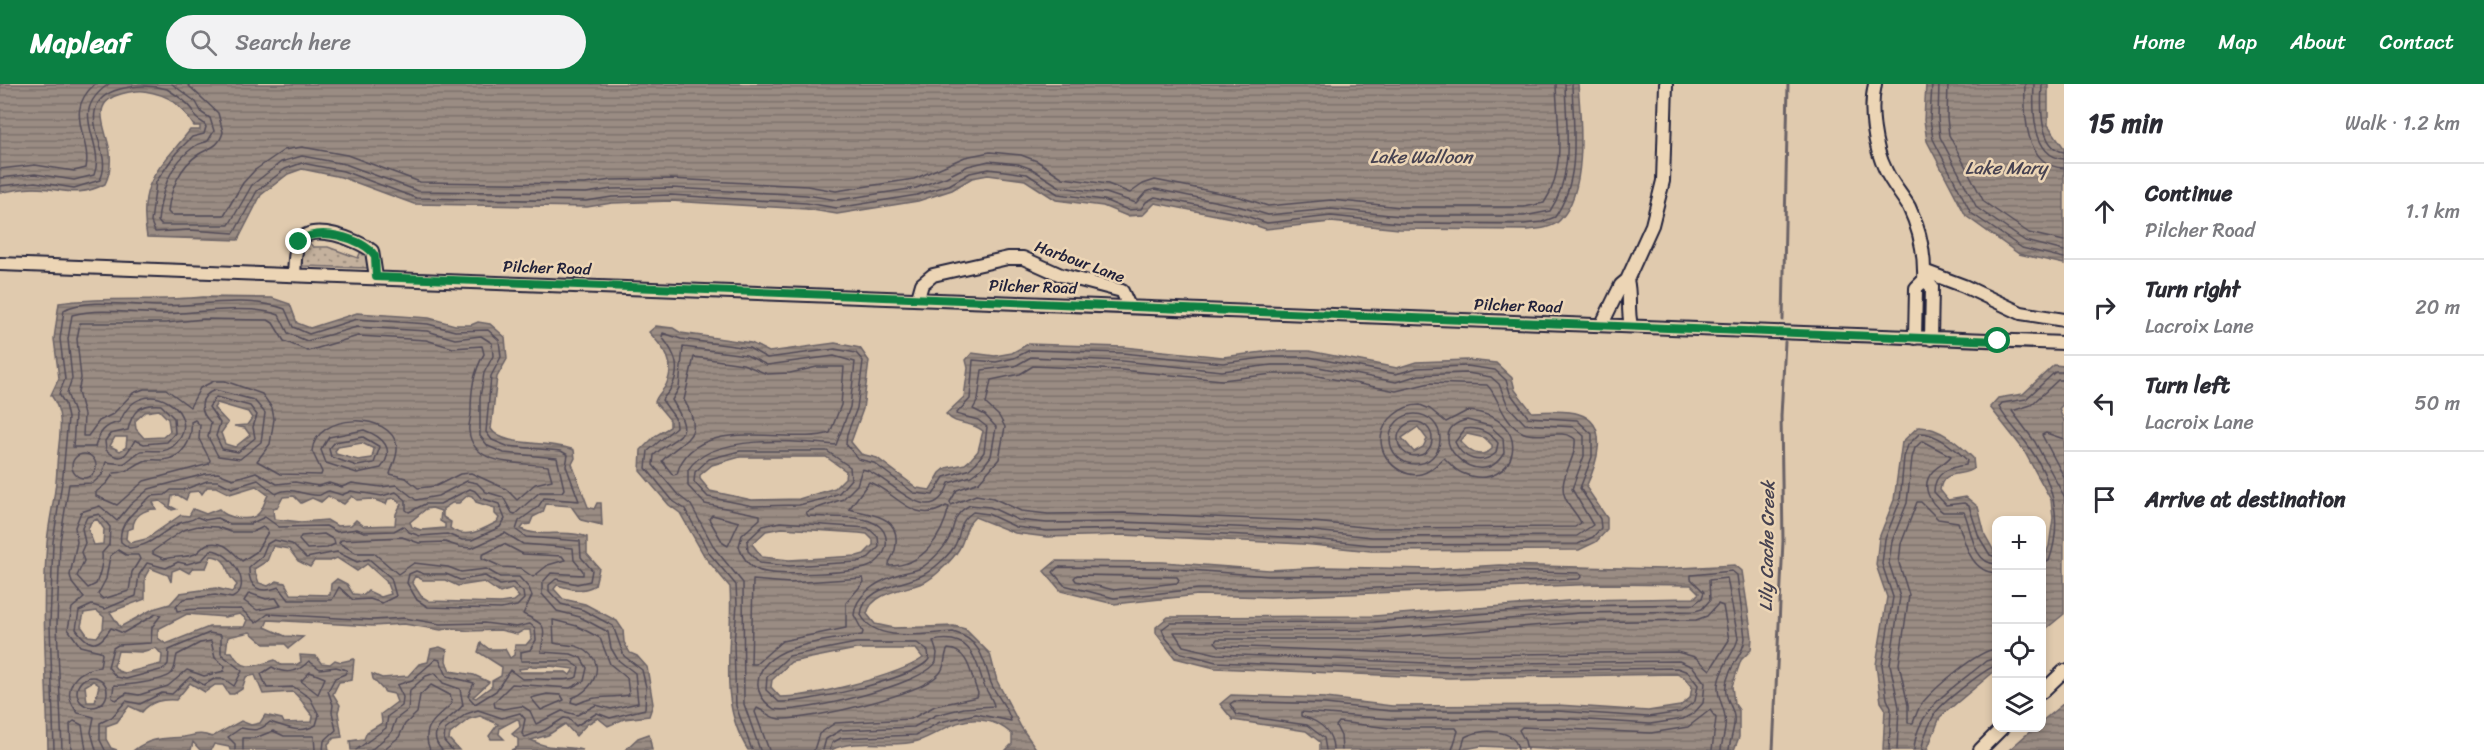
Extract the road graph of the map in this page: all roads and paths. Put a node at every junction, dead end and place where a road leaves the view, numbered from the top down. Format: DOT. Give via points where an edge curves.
graph roads {
  1 [pos="1666,84"];
  2 [pos="1875,84"];
  3 [pos="0,264"];
  4 [pos="294,275"];
  5 [pos="1924,276"];
  6 [pos="376,277"];
  7 [pos="1627,280"];
  8 [pos="918,298"];
  9 [pos="1916,305"];
  10 [pos="1932,305"];
  11 [pos="1129,306"];
  12 [pos="2064,320"];
  13 [pos="1602,324"];
  14 [pos="1631,325"];
  15 [pos="1915,338"];
  16 [pos="1931,339"];
  17 [pos="2064,343"];
  18 [pos="2064,671"];
  19 [pos="2046,688"];
  20 [pos="1998,732"];
  21 [pos="1980,750"];
  1 -- 7 [label="street" via="1663,181 1652,225"];
  2 -- 5 [label="street" via="1876,143 1919,233"];
  3 -- 4 [label="street, Pilcher Road"];
  4 -- 6 [label="street, Pilcher Road"];
  4 -- 6 [label="street" via="299,242 307,235 323,232 372,251"];
  5 -- 9 [label="street" via="1916,288"];
  5 -- 10 [label="street" via="1932,287"];
  5 -- 12 [label="street" via="1964,286 2021,314"];
  6 -- 8 [label="street, Pilcher Road"];
  7 -- 13 [label="street"];
  7 -- 14 [label="street"];
  8 -- 11 [label="street, Pilcher Road"];
  8 -- 11 [label="street, Harbour Lane" via="922,284 933,275 1001,259 1023,258 1067,277 1122,291"];
  9 -- 10 [label="street"];
  9 -- 15 [label="street"];
  10 -- 16 [label="street"];
  11 -- 13 [label="street, Pilcher Road"];
  13 -- 14 [label="street, Pilcher Road"];
  14 -- 15 [label="street, Pilcher Road"];
  15 -- 16 [label="street, Pilcher Road"];
  16 -- 17 [label="street, Pilcher Road"];
  18 -- 19 [label="street"];
  20 -- 21 [label="street"];
}
